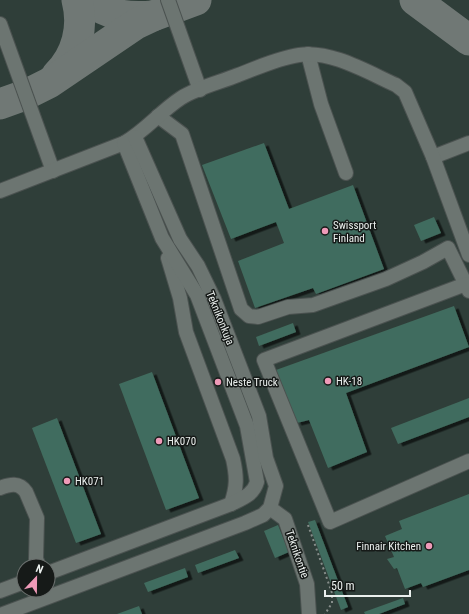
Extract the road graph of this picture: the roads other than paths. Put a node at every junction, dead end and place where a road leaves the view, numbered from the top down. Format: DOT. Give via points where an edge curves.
graph roads {
  1 [pos="168,0"];
  2 [pos="0,24"];
  3 [pos="308,54"];
  4 [pos="200,90"];
  5 [pos="158,116"];
  6 [pos="129,140"];
  7 [pos="469,143"];
  8 [pos="433,157"];
  9 [pos="53,171"];
  10 [pos="346,173"];
  11 [pos="0,191"];
  12 [pos="162,238"];
  13 [pos="469,255"];
  14 [pos="467,288"];
  15 [pos="469,461"];
  16 [pos="0,488"];
  17 [pos="231,504"];
  18 [pos="270,508"];
  19 [pos="36,558"];
  20 [pos="56,570"];
  21 [pos="16,585"];
  22 [pos="56,590"];
  23 [pos="0,591"];
  24 [pos="38,598"];
  25 [pos="2,614"];
  26 [pos="308,614"];
  1 -- 4 [label="street"];
  2 -- 9 [label="street"];
  3 -- 4 [label="street" via="279,60"];
  3 -- 8 [label="street" via="335,58 396,85 405,92"];
  3 -- 10 [label="street" via="321,104"];
  4 -- 5 [label="street" via="182,97"];
  5 -- 6 [label="street"];
  5 -- 14 [label="street" via="182,134 241,309 249,316 313,304 386,278 448,248"];
  6 -- 9 [label="street"];
  6 -- 12 [label="street"];
  6 -- 18 [label="street, Teknikonkuja" via="214,299 259,416 266,458 276,486"];
  7 -- 8 [label="street"];
  8 -- 13 [label="street"];
  9 -- 11 [label="street"];
  12 -- 17 [label="street" via="180,298 186,332 237,474"];
  12 -- 17 [label="street" via="197,295 247,426 257,482 250,495"];
  14 -- 15 [label="street" via="264,360 330,522"];
  16 -- 19 [label="street" via="16,484 26,492 37,518"];
  17 -- 20 [label="street"];
  18 -- 22 [label="street" via="245,523"];
  18 -- 26 [label="street, Teknikontie" via="284,519 307,584"];
  21 -- 23 [label="street"];
  24 -- 25 [label="street"];
}
